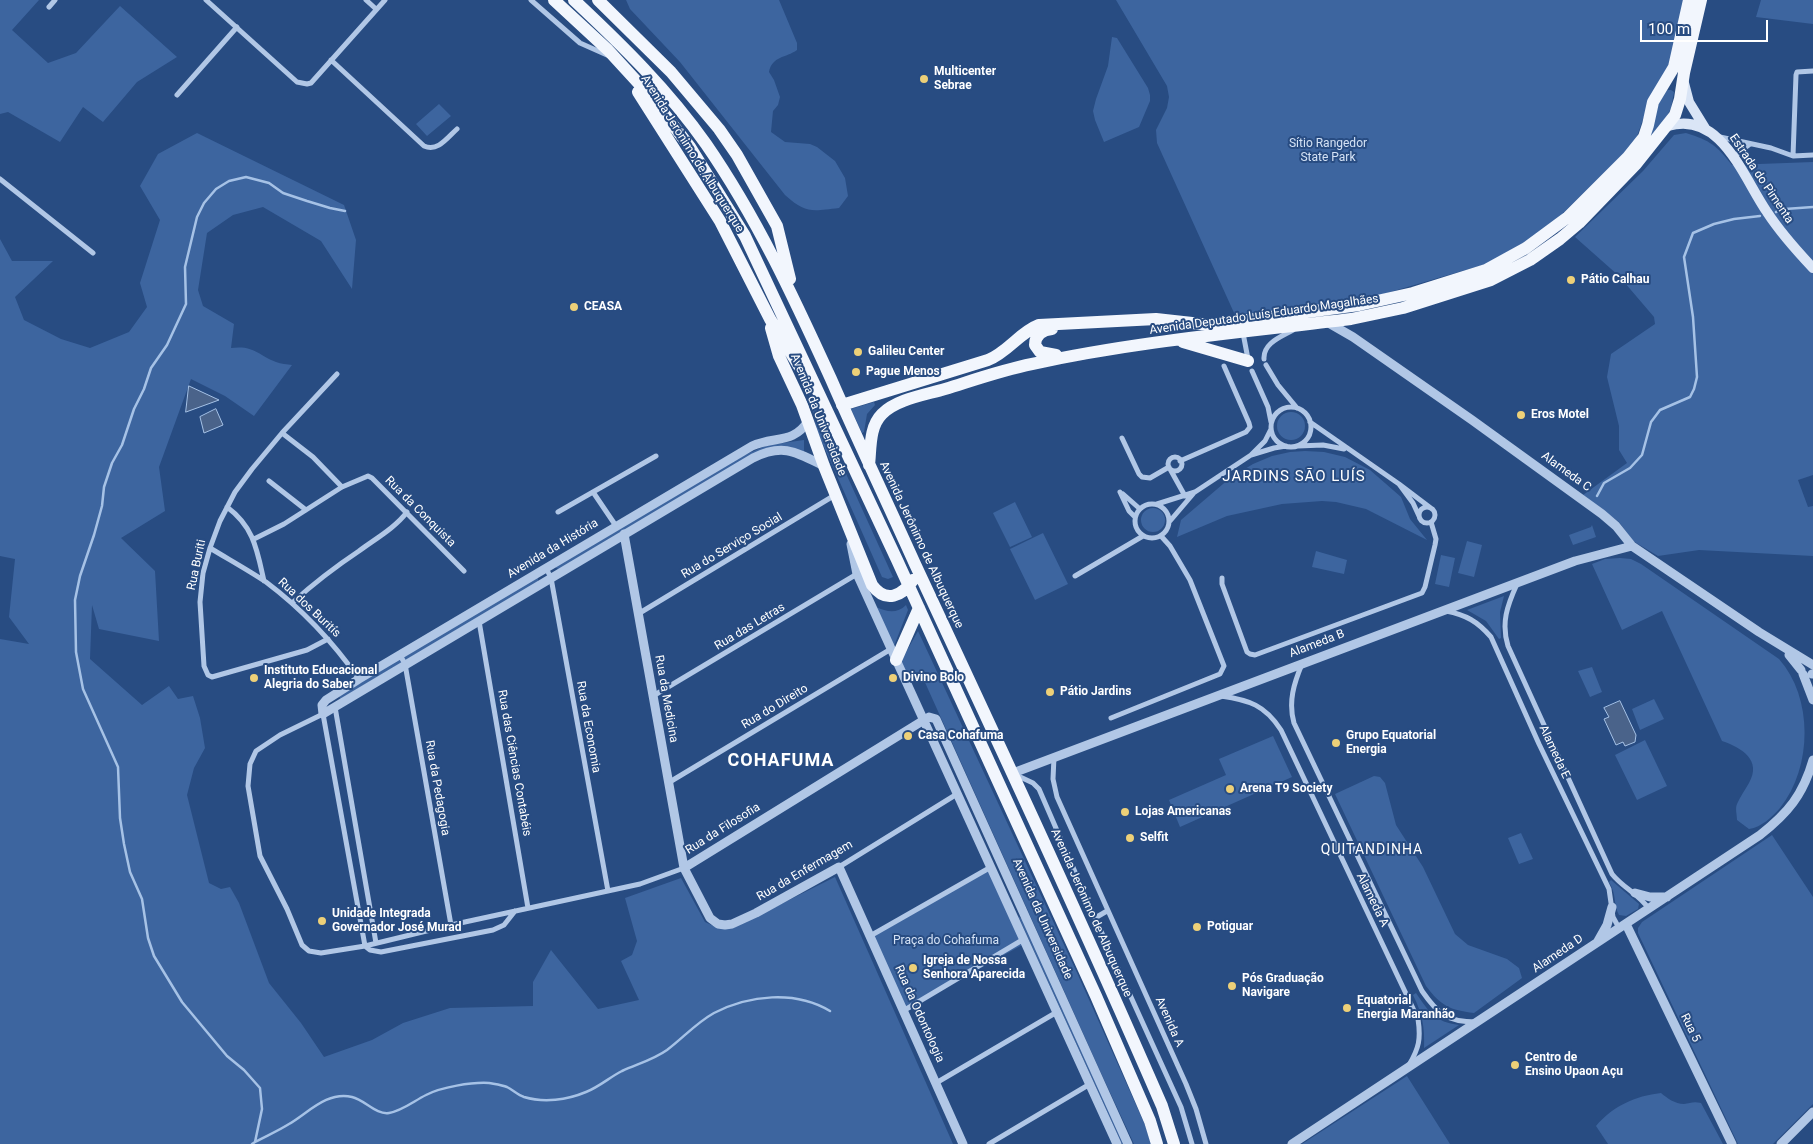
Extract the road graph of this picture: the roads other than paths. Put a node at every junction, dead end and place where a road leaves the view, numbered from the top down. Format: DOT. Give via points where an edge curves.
graph roads {
  1 [pos="55,0"];
  2 [pos="206,0"];
  3 [pos="366,0"];
  4 [pos="385,0"];
  5 [pos="531,0"];
  6 [pos="554,0"];
  7 [pos="574,0"];
  8 [pos="598,0"];
  9 [pos="1689,0"];
  10 [pos="1701,0"];
  11 [pos="48,7"];
  12 [pos="376,9"];
  13 [pos="237,27"];
  14 [pos="616,58"];
  15 [pos="331,60"];
  16 [pos="1813,71"];
  17 [pos="1683,78"];
  18 [pos="1661,88"];
  19 [pos="177,95"];
  20 [pos="1680,98"];
  21 [pos="1668,126"];
  22 [pos="457,129"];
  23 [pos="1706,129"];
  24 [pos="1715,135"];
  25 [pos="1751,143"];
  26 [pos="1813,155"];
  27 [pos="1793,156"];
  28 [pos="1734,158"];
  29 [pos="0,178"];
  30 [pos="93,253"];
  31 [pos="1813,268"];
  32 [pos="795,302"];
  33 [pos="1351,318"];
  34 [pos="770,319"];
  35 [pos="1156,319"];
  36 [pos="1327,322"];
  37 [pos="1300,325"];
  38 [pos="1243,332"];
  39 [pos="1353,337"];
  40 [pos="1178,341"];
  41 [pos="1106,350"];
  42 [pos="1224,366"];
  43 [pos="1250,366"];
  44 [pos="337,374"];
  45 [pos="822,398"];
  46 [pos="842,405"];
  47 [pos="1297,408"];
  48 [pos="808,421"];
  49 [pos="1271,422"];
  50 [pos="1310,422"];
  51 [pos="1271,429"];
  52 [pos="282,433"];
  53 [pos="790,437"];
  54 [pos="1122,438"];
  55 [pos="1288,446"];
  56 [pos="1294,446"];
  57 [pos="791,451"];
  58 [pos="1352,452"];
  59 [pos="656,456"];
  60 [pos="1251,456"];
  61 [pos="1180,460"];
  62 [pos="869,465"];
  63 [pos="824,466"];
  64 [pos="1169,468"];
  65 [pos="269,481"];
  66 [pos="1399,484"];
  67 [pos="342,487"];
  68 [pos="593,492"];
  69 [pos="1195,492"];
  70 [pos="836,494"];
  71 [pos="1186,496"];
  72 [pos="1156,504"];
  73 [pos="227,507"];
  74 [pos="1140,508"];
  75 [pos="1432,508"];
  76 [pos="306,510"];
  77 [pos="407,512"];
  78 [pos="558,512"];
  79 [pos="1419,516"];
  80 [pos="1135,517"];
  81 [pos="846,520"];
  82 [pos="1170,521"];
  83 [pos="1431,522"];
  84 [pos="616,526"];
  85 [pos="624,534"];
  86 [pos="1143,536"];
  87 [pos="1161,536"];
  88 [pos="254,539"];
  89 [pos="1632,546"];
  90 [pos="210,548"];
  91 [pos="546,568"];
  92 [pos="464,571"];
  93 [pos="919,572"];
  94 [pos="857,574"];
  95 [pos="1075,576"];
  96 [pos="551,578"];
  97 [pos="1222,578"];
  98 [pos="264,581"];
  99 [pos="1518,582"];
  100 [pos="909,587"];
  101 [pos="292,603"];
  102 [pos="918,608"];
  103 [pos="1443,610"];
  104 [pos="638,614"];
  105 [pos="479,621"];
  106 [pos="328,639"];
  107 [pos="400,655"];
  108 [pos="894,655"];
  109 [pos="1302,663"];
  110 [pos="405,664"];
  111 [pos="1809,671"];
  112 [pos="359,679"];
  113 [pos="1218,695"];
  114 [pos="1812,695"];
  115 [pos="653,696"];
  116 [pos="335,707"];
  117 [pos="323,714"];
  118 [pos="1110,718"];
  119 [pos="924,720"];
  120 [pos="1550,738"];
  121 [pos="1538,744"];
  122 [pos="1054,757"];
  123 [pos="1813,760"];
  124 [pos="1012,773"];
  125 [pos="668,783"];
  126 [pos="1571,786"];
  127 [pos="1561,791"];
  128 [pos="957,794"];
  129 [pos="839,867"];
  130 [pos="990,867"];
  131 [pos="684,868"];
  132 [pos="1014,890"];
  133 [pos="608,891"];
  134 [pos="1635,893"];
  135 [pos="1003,895"];
  136 [pos="1667,897"];
  137 [pos="1021,906"];
  138 [pos="1612,907"];
  139 [pos="528,908"];
  140 [pos="1649,909"];
  141 [pos="515,911"];
  142 [pos="1011,911"];
  143 [pos="1107,911"];
  144 [pos="1094,918"];
  145 [pos="451,925"];
  146 [pos="1623,926"];
  147 [pos="870,936"];
  148 [pos="1024,939"];
  149 [pos="1598,942"];
  150 [pos="376,944"];
  151 [pos="365,946"];
  152 [pos="903,1010"];
  153 [pos="1057,1012"];
  154 [pos="1479,1022"];
  155 [pos="1408,1066"];
  156 [pos="936,1083"];
  157 [pos="1090,1084"];
  158 [pos="1813,1112"];
  159 [pos="963,1144"];
  160 [pos="989,1144"];
  161 [pos="1117,1144"];
  162 [pos="1128,1144"];
  163 [pos="1157,1144"];
  164 [pos="1174,1144"];
  165 [pos="1192,1144"];
  166 [pos="1206,1144"];
  167 [pos="1292,1144"];
  168 [pos="1732,1144"];
  169 [pos="1781,1144"];
  1 -- 11 [label="street"];
  2 -- 13 [label="street"];
  3 -- 12 [label="street"];
  4 -- 12 [label="street"];
  5 -- 14 [label="street" via="580,43"];
  6 -- 14 [label="main road, Avenida Jerônimo de Albuquerque"];
  7 -- 32 [label="main road, Avenida Jerônimo de Albuquerque" via="643,67 706,144 762,235"];
  8 -- 32 [label="main road" via="671,72 737,154 777,226"];
  9 -- 18 [label="main road, Avenida Deputado Luís Eduardo Magalhães" via="1674,66"];
  10 -- 17 [label="main road, Avenida Deputado Luís Eduardo Magalhães"];
  12 -- 15 [label="street"];
  13 -- 15 [label="street" via="297,82 312,82"];
  13 -- 19 [label="street"];
  14 -- 34 [label="main road, Avenida Jerônimo de Albuquerque" via="720,221"];
  14 -- 45 [label="main road, Avenida Jerônimo de Albuquerque" via="685,141 738,223"];
  15 -- 22 [label="street" via="424,146 437,147"];
  16 -- 27 [label="street" via="1796,74"];
  17 -- 20 [label="main road, Avenida Deputado Luís Eduardo Magalhães"];
  17 -- 23 [label="main road, Estrada do Pimenta" via="1689,102"];
  18 -- 20 [label="main road" via="1668,84 1674,86"];
  18 -- 35 [label="main road, Avenida Deputado Luís Eduardo Magalhães" via="1653,102 1644,137 1610,176 1553,230 1486,270 1413,293 1359,305 1210,325"];
  20 -- 21 [label="main road, Avenida Deputado Luís Eduardo Magalhães"];
  21 -- 23 [label="main road, Estrada do Pimenta" via="1688,122"];
  21 -- 33 [label="main road, Avenida Deputado Luís Eduardo Magalhães" via="1579,223 1530,260 1468,288 1403,308"];
  23 -- 24 [label="main road, Estrada do Pimenta"];
  24 -- 25 [label="street"];
  24 -- 28 [label="main road, Estrada do Pimenta"];
  25 -- 27 [label="street"];
  25 -- 28 [label="street"];
  26 -- 27 [label="street"];
  28 -- 31 [label="main road, Estrada do Pimenta" via="1784,237"];
  29 -- 30 [label="street"];
  32 -- 46 [label="main road, Avenida Jerônimo de Albuquerque"];
  33 -- 36 [label="main road, Avenida Deputado Luís Eduardo Magalhães"];
  33 -- 39 [label="street" via="1347,328"];
  34 -- 45 [label="main road"];
  34 -- 48 [label="main road, Avenida da Universidade" via="777,349"];
  35 -- 41 [label="main road" via="1047,330 1038,334 1034,343 1038,351 1050,355"];
  35 -- 46 [label="main road, Avenida Deputado Luís Eduardo Magalhães" via="1039,325 994,358"];
  36 -- 37 [label="main road, Avenida Deputado Luís Eduardo Magalhães"];
  36 -- 39 [label="street, Alameda C"];
  37 -- 38 [label="main road, Avenida Deputado Luís Eduardo Magalhães"];
  37 -- 47 [label="street" via="1269,345 1264,354 1278,384"];
  38 -- 40 [label="main road, Avenida Deputado Luís Eduardo Magalhães"];
  38 -- 43 [label="street"];
  39 -- 89 [label="street, Alameda C" via="1602,514"];
  40 -- 41 [label="main road, Avenida Deputado Luís Eduardo Magalhães"];
  40 -- 43 [label="main road"];
  41 -- 62 [label="main road, Avenida Deputado Luís Eduardo Magalhães" via="998,372 898,404 876,422"];
  42 -- 61 [label="street" via="1250,427 1246,432"];
  43 -- 49 [label="street"];
  44 -- 52 [label="street, Rua Buriti"];
  45 -- 100 [label="main road, Avenida Jerônimo de Albuquerque"];
  46 -- 62 [label="main road, Avenida Jerônimo de Albuquerque"];
  47 -- 49 [label="street" via="1278,411"];
  47 -- 50 [label="street"];
  48 -- 53 [label="street" via="802,431"];
  48 -- 63 [label="main road, Avenida da Universidade"];
  49 -- 51 [label="street"];
  50 -- 56 [label="street" via="1309,435"];
  50 -- 58 [label="street"];
  51 -- 55 [label="street" via="1276,440"];
  51 -- 60 [label="street"];
  52 -- 67 [label="street"];
  52 -- 73 [label="street, Rua Buriti" via="246,477"];
  53 -- 57 [label="street"];
  53 -- 84 [label="street, Avenida da História" via="752,446"];
  54 -- 64 [label="street" via="1142,477 1150,478"];
  55 -- 56 [label="street"];
  55 -- 60 [label="street"];
  56 -- 58 [label="street" via="1328,446"];
  57 -- 63 [label="street, Avenida da História"];
  57 -- 85 [label="street, Avenida da História" via="775,450 753,458"];
  58 -- 66 [label="street"];
  59 -- 68 [label="street"];
  60 -- 69 [label="street"];
  61 -- 64 [label="street" via="1173,458 1168,462"];
  61 -- 64 [label="street" via="1178,470"];
  62 -- 93 [label="main road, Avenida Jerônimo de Albuquerque"];
  63 -- 70 [label="main road, Avenida da Universidade"];
  64 -- 71 [label="street"];
  65 -- 76 [label="street"];
  66 -- 75 [label="street"];
  66 -- 79 [label="street"];
  67 -- 76 [label="street, Rua da Conquista"];
  67 -- 77 [label="street, Rua da Conquista" via="368,476"];
  68 -- 78 [label="street"];
  68 -- 84 [label="street"];
  69 -- 71 [label="street"];
  69 -- 82 [label="street"];
  70 -- 81 [label="main road, Avenida da Universidade"];
  70 -- 104 [label="street, Rua do Serviço Social"];
  71 -- 72 [label="street"];
  72 -- 74 [label="street"];
  72 -- 82 [label="street" via="1166,510"];
  73 -- 88 [label="street"];
  73 -- 90 [label="street, Rua Buriti"];
  74 -- 80 [label="street"];
  74 -- 80 [label="street" via="1120,492"];
  75 -- 79 [label="street" via="1422,509"];
  75 -- 83 [label="street" via="1435,516"];
  76 -- 88 [label="street, Rua da Conquista"];
  77 -- 92 [label="street, Rua da Conquista"];
  77 -- 101 [label="street"];
  79 -- 83 [label="street" via="1423,522"];
  80 -- 86 [label="street" via="1137,529"];
  81 -- 94 [label="street, Avenida da Universidade"];
  81 -- 100 [label="main road, Avenida da Universidade" via="875,589 892,596"];
  82 -- 87 [label="street"];
  83 -- 97 [label="street" via="1436,539 1422,593 1255,655 1247,652"];
  84 -- 91 [label="street, Avenida da História"];
  85 -- 96 [label="street, Avenida da História"];
  85 -- 104 [label="street, Rua da Medicina"];
  86 -- 87 [label="street"];
  86 -- 95 [label="street"];
  87 -- 118 [label="street" via="1190,580 1224,666 1220,674"];
  88 -- 98 [label="street"];
  89 -- 99 [label="street, Alameda B" via="1581,559"];
  89 -- 111 [label="street, Alameda C" via="1760,632"];
  90 -- 98 [label="street, Rua dos Buritís"];
  90 -- 106 [label="street, Rua Buriti" via="200,613 204,666 208,675 216,676 307,650"];
  91 -- 96 [label="street, Rua da Economia"];
  91 -- 107 [label="street, Avenida da História"];
  93 -- 100 [label="main road"];
  93 -- 124 [label="main road, Avenida Jerônimo de Albuquerque"];
  94 -- 108 [label="street, Avenida da Universidade"];
  94 -- 115 [label="street, Rua das Letras"];
  96 -- 105 [label="street, Avenida da História"];
  96 -- 133 [label="street, Rua da Economia"];
  98 -- 101 [label="street, Rua dos Buritís"];
  99 -- 103 [label="street, Alameda B"];
  99 -- 120 [label="street, Alameda E" via="1505,615 1505,636"];
  100 -- 102 [label="main road, Avenida Jerônimo de Albuquerque"];
  101 -- 106 [label="street, Rua dos Buritís"];
  102 -- 108 [label="main road"];
  102 -- 163 [label="main road, Avenida Jerônimo de Albuquerque" via="1096,996"];
  103 -- 109 [label="street, Alameda B"];
  103 -- 121 [label="street, Alameda E" via="1470,618 1491,637"];
  104 -- 115 [label="street, Rua da Medicina"];
  105 -- 110 [label="street, Avenida da História"];
  105 -- 139 [label="street, Rua das Ciências Contabéis"];
  106 -- 112 [label="street, Rua dos Buritís"];
  107 -- 110 [label="street, Rua da Pedagogia"];
  107 -- 112 [label="street, Avenida da História"];
  108 -- 119 [label="street, Avenida da Universidade"];
  108 -- 125 [label="street, Rua do Direito"];
  109 -- 113 [label="street, Alameda B"];
  109 -- 154 [label="street, Alameda A" via="1292,699 1294,723 1422,991 1433,1007 1445,1016 1463,1022"];
  110 -- 116 [label="street, Avenida da História"];
  110 -- 145 [label="street, Rua da Pedagogia"];
  111 -- 114 [label="street"];
  112 -- 117 [label="street, Avenida da História" via="326,700"];
  113 -- 122 [label="street, Alameda B"];
  113 -- 155 [label="street, Alameda A" via="1257,705 1269,713 1281,730 1418,1019 1419,1046"];
  115 -- 125 [label="street, Rua da Medicina"];
  116 -- 117 [label="street, Avenida da História"];
  116 -- 150 [label="street"];
  117 -- 151 [label="street"];
  117 -- 151 [label="street, Rua da Filosofia" via="280,735 253,754 248,786 253,821 260,856 302,945 321,953"];
  119 -- 128 [label="street, Avenida da Universidade"];
  119 -- 131 [label="street, Rua da Filosofia"];
  119 -- 132 [label="street, Avenida da Universidade" via="933,717 939,723"];
  120 -- 121 [label="street" via="1543,738"];
  120 -- 126 [label="street, Alameda E"];
  121 -- 127 [label="street, Alameda E"];
  122 -- 124 [label="street, Alameda B"];
  122 -- 143 [label="street, Avenida A" via="1053,779 1057,796"];
  123 -- 136 [label="street, Alameda D" via="1797,799 1782,816 1760,835"];
  124 -- 144 [label="street, Avenida A" via="1039,789"];
  124 -- 164 [label="main road, Avenida Jerônimo de Albuquerque" via="1162,1106"];
  125 -- 131 [label="street, Rua da Medicina"];
  126 -- 127 [label="street" via="1568,792"];
  126 -- 134 [label="street, Alameda E" via="1612,874"];
  127 -- 138 [label="street, Alameda E" via="1609,889"];
  128 -- 129 [label="street, Rua da Enfermagem"];
  128 -- 130 [label="street, Avenida da Universidade"];
  129 -- 131 [label="street, Rua da Enfermagem" via="756,913 725,925 710,918"];
  129 -- 147 [label="street, Rua da Odontologia"];
  130 -- 135 [label="street, Avenida da Universidade"];
  130 -- 147 [label="street"];
  131 -- 133 [label="street, Rua da Filosofia" via="640,884"];
  132 -- 135 [label="street"];
  132 -- 137 [label="street, Avenida da Universidade"];
  133 -- 139 [label="street, Rua da Filosofia"];
  134 -- 136 [label="street"];
  134 -- 140 [label="street, Alameda E"];
  135 -- 142 [label="street, Avenida da Universidade"];
  136 -- 140 [label="street, Alameda D"];
  137 -- 142 [label="street"];
  137 -- 162 [label="street, Avenida da Universidade"];
  138 -- 146 [label="street, Alameda E" via="1613,919"];
  138 -- 149 [label="street"];
  139 -- 141 [label="street, Rua da Filosofia"];
  140 -- 146 [label="street, Alameda D"];
  141 -- 145 [label="street, Rua da Filosofia"];
  141 -- 151 [label="street" via="504,925 493,930 381,952"];
  142 -- 148 [label="street, Avenida da Universidade"];
  143 -- 144 [label="street"];
  143 -- 166 [label="street, Avenida A" via="1186,1084"];
  144 -- 165 [label="street, Avenida A" via="1180,1107"];
  145 -- 150 [label="street, Rua da Filosofia"];
  146 -- 149 [label="street, Alameda D"];
  146 -- 168 [label="street, Rua 5"];
  147 -- 152 [label="street, Rua da Odontologia"];
  148 -- 152 [label="street"];
  148 -- 153 [label="street, Avenida da Universidade"];
  149 -- 154 [label="street, Alameda D"];
  150 -- 151 [label="street, Rua da Filosofia"];
  152 -- 156 [label="street, Rua da Odontologia"];
  153 -- 156 [label="street"];
  153 -- 157 [label="street, Avenida da Universidade"];
  154 -- 155 [label="street, Alameda D"];
  155 -- 167 [label="street, Alameda D"];
  156 -- 159 [label="street, Rua da Odontologia"];
  157 -- 160 [label="street"];
  157 -- 161 [label="street, Avenida da Universidade"];
  158 -- 169 [label="street"];
}
